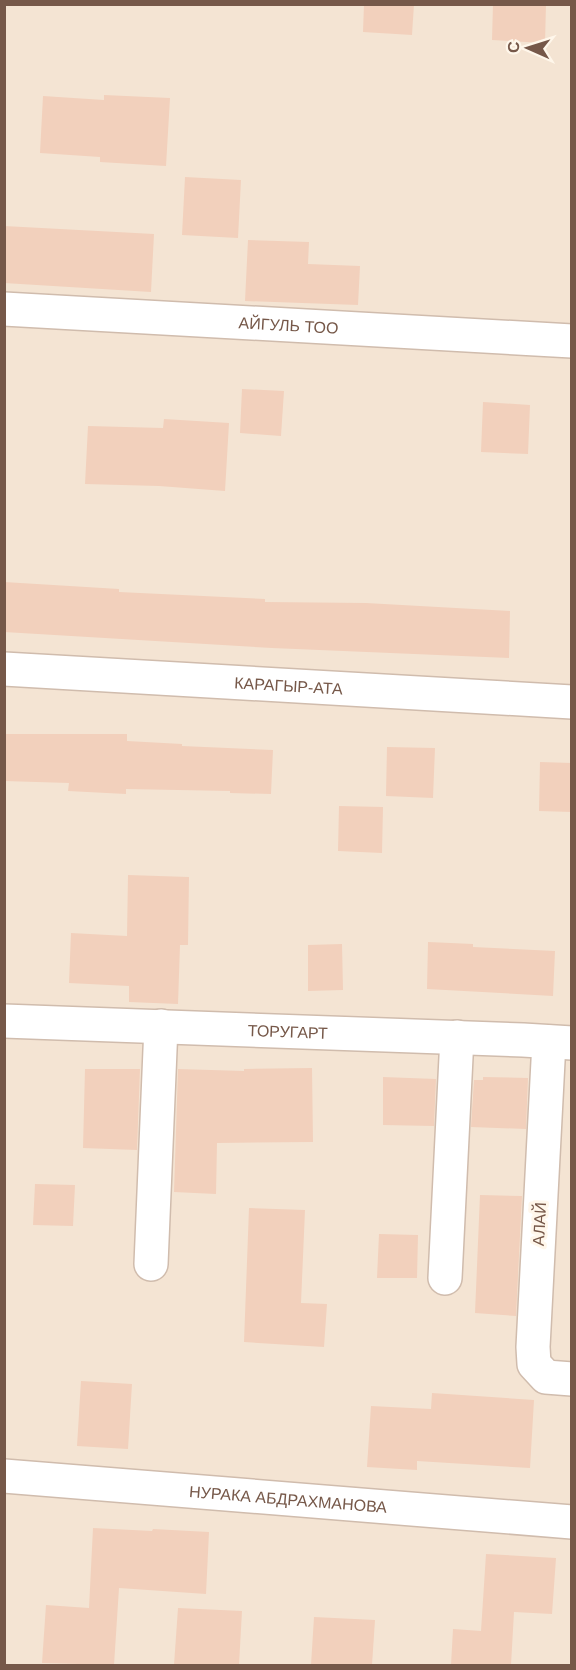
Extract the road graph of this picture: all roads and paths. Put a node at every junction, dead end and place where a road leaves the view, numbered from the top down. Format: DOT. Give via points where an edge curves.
graph roads {
  1 [pos="4,309"];
  2 [pos="572,341"];
  3 [pos="4,669"];
  4 [pos="572,702"];
  5 [pos="4,1021"];
  6 [pos="161,1026"];
  7 [pos="457,1037"];
  8 [pos="560,1043"];
  9 [pos="151,1264"];
  10 [pos="445,1278"];
  11 [pos="572,1379"];
  12 [pos="4,1476"];
  13 [pos="572,1522"];
  1 -- 2 [label="street, АЙГУЛЬ ТОО"];
  3 -- 4 [label="street, КАРАГЫР-АТА"];
  5 -- 6 [label="street, ТОРУГАРТ"];
  6 -- 7 [label="street, ТОРУГАРТ"];
  6 -- 9 [label="street"];
  7 -- 8 [label="street, ТОРУГАРТ"];
  7 -- 10 [label="street"];
  8 -- 11 [label="street, АЛАЙ" via="533,1347 534,1364 546,1377"];
  12 -- 13 [label="street, НУРАКА АБДРАХМАНОВА"];
}
